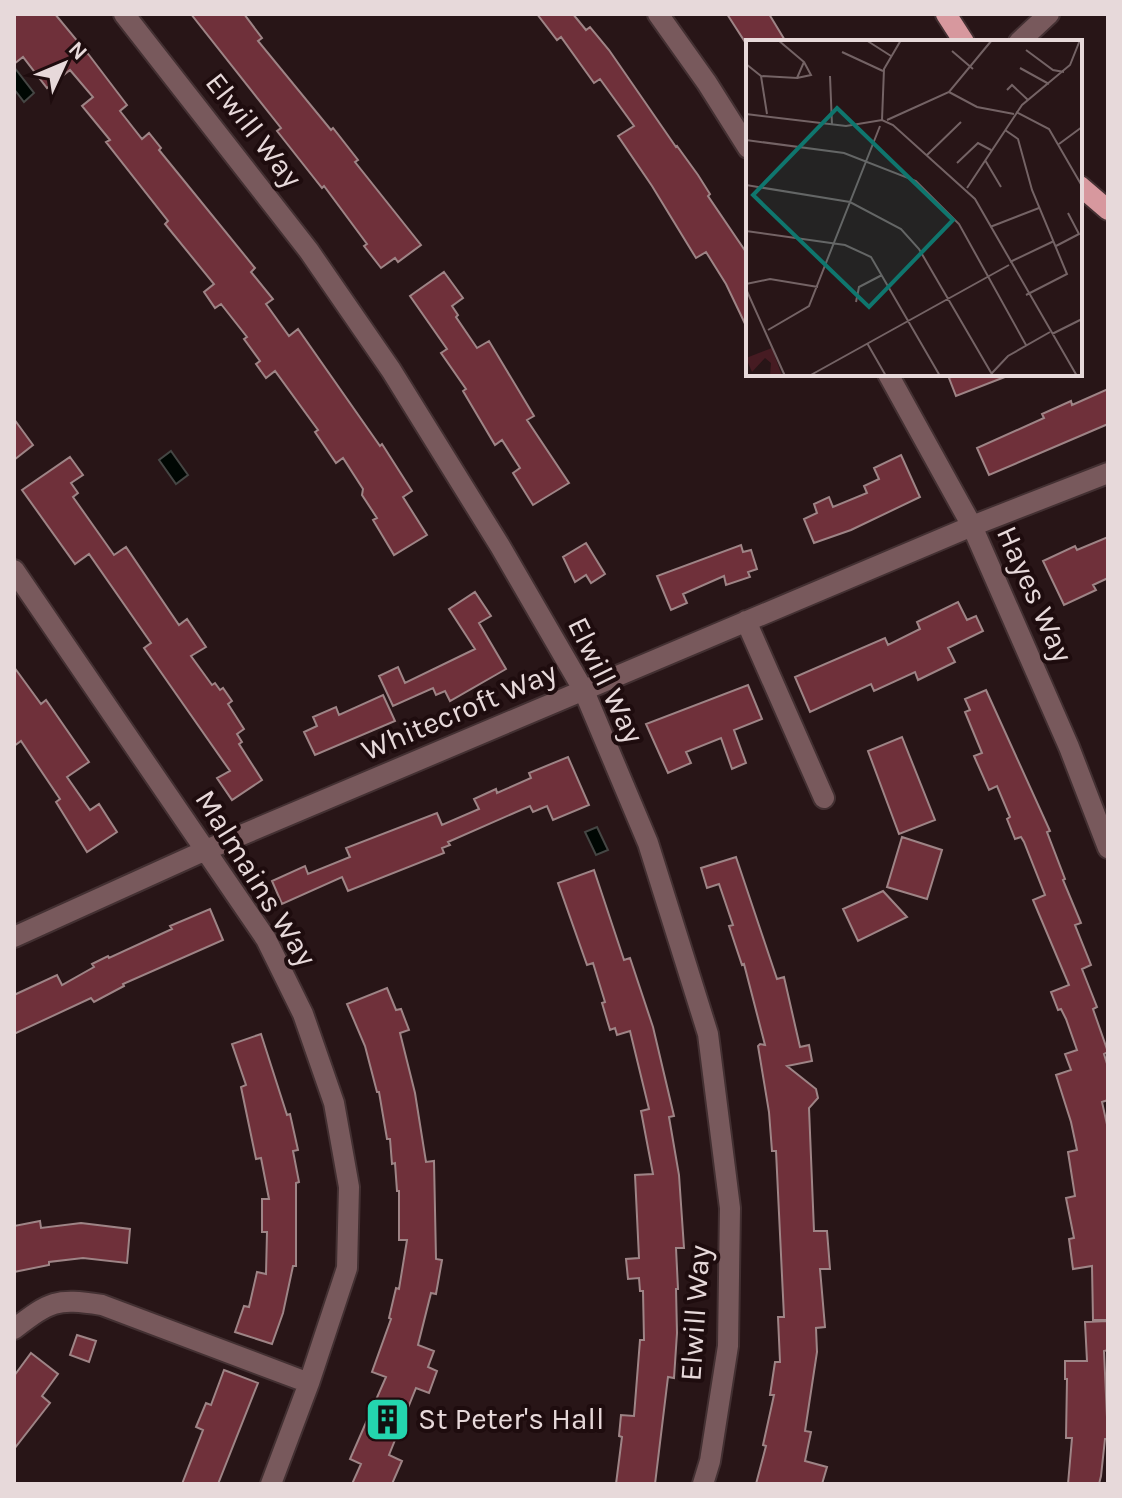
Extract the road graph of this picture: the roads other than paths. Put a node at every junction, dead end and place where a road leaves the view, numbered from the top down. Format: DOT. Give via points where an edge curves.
graph roads {
  1 [pos="124,14"];
  2 [pos="658,14"];
  3 [pos="946,14"];
  4 [pos="1049,14"];
  5 [pos="963,40"];
  6 [pos="1021,40"];
  7 [pos="746,145"];
  8 [pos="1082,188"];
  9 [pos="1108,210"];
  10 [pos="889,376"];
  11 [pos="1108,473"];
  12 [pos="972,526"];
  13 [pos="14,570"];
  14 [pos="746,621"];
  15 [pos="584,691"];
  16 [pos="824,798"];
  17 [pos="1108,848"];
  18 [pos="206,850"];
  19 [pos="14,937"];
  20 [pos="14,1329"];
  21 [pos="309,1383"];
  22 [pos="271,1484"];
  23 [pos="703,1484"];
  1 -- 15 [label="street, Elwill Way" via="309,251 391,370"];
  2 -- 7 [label="street"];
  3 -- 5 [label="main road"];
  4 -- 6 [label="street"];
  8 -- 9 [label="main road"];
  10 -- 12 [label="street, Hayes Way"];
  11 -- 12 [label="street, Whitecroft Way"];
  12 -- 14 [label="street, Whitecroft Way"];
  12 -- 17 [label="street, Hayes Way"];
  13 -- 18 [label="street, Malmains Way"];
  14 -- 15 [label="street, Whitecroft Way"];
  14 -- 16 [label="street"];
  15 -- 18 [label="street, Whitecroft Way"];
  15 -- 23 [label="street, Elwill Way" via="648,843 708,1034 730,1208 728,1346"];
  18 -- 19 [label="street, Whitecroft Way"];
  18 -- 21 [label="street, Malmains Way" via="266,939 303,1014 334,1103 349,1187 347,1268"];
  20 -- 21 [label="street" via="47,1304 102,1305"];
  21 -- 22 [label="street, Malmains Way"];
}
